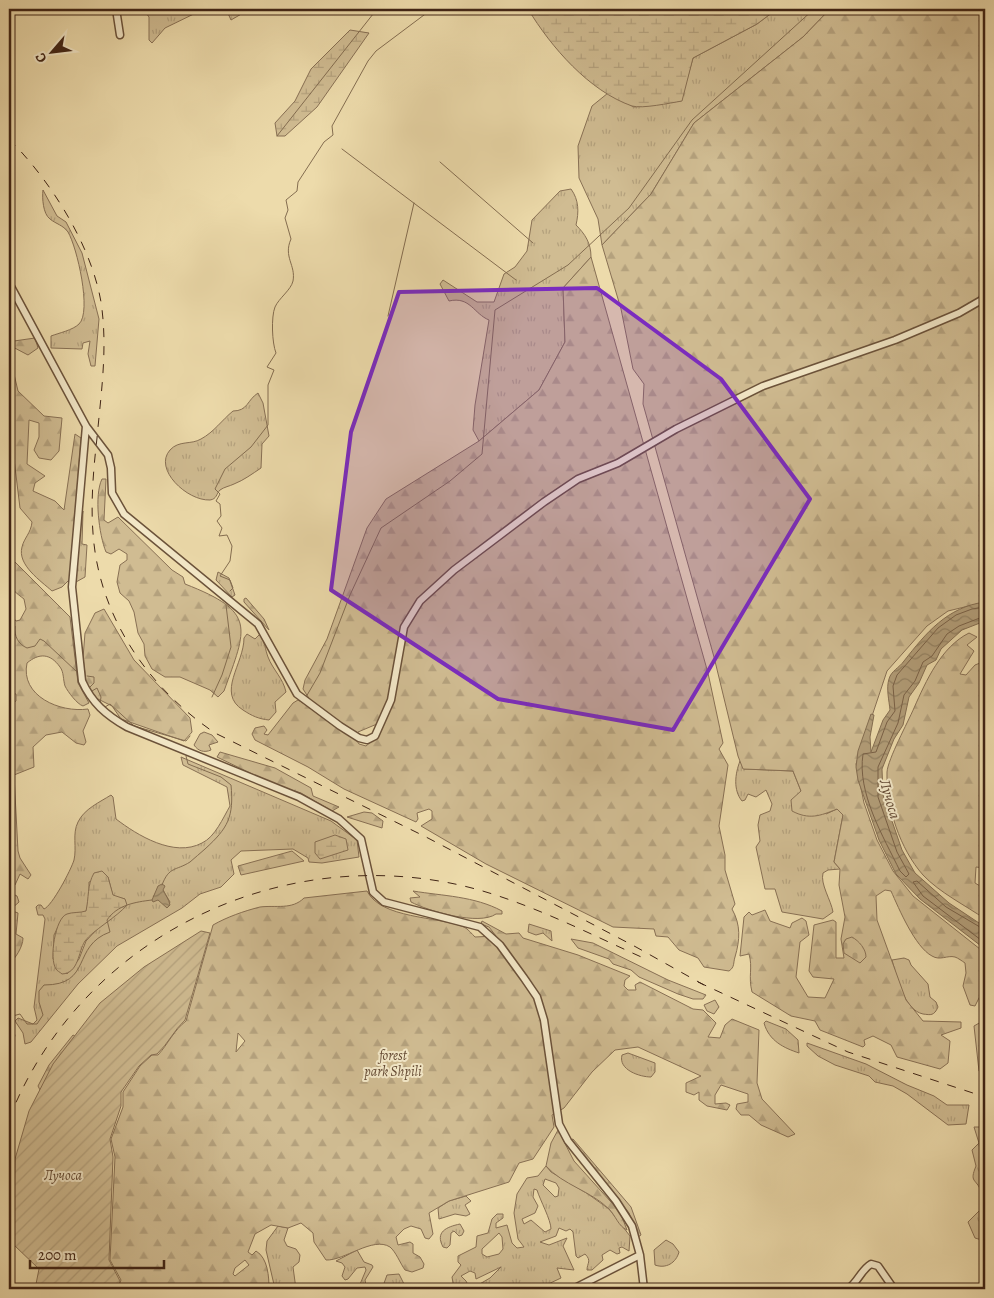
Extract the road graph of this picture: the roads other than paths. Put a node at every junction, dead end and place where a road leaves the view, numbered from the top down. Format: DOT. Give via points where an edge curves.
graph roads {
  1 [pos="116,9"];
  2 [pos="120,35"];
  3 [pos="9,283"];
  4 [pos="985,298"];
  5 [pos="86,426"];
  6 [pos="640,1255"];
  7 [pos="573,1289"];
  8 [pos="644,1289"];
  9 [pos="848,1289"];
  10 [pos="894,1289"];
  1 -- 2 [label="street"];
  3 -- 5 [label="street"];
  4 -- 5 [label="street" via="959,313 895,340 763,386 618,462 578,479 544,502 454,570 420,602 404,627 392,700 375,736 367,740 340,726 297,694 258,624 124,514 112,493 108,455"];
  5 -- 6 [label="street" via="72,587 82,681 89,695 111,718 127,727 299,797 339,818 361,838 373,892 384,902 480,927 494,939 537,997 544,1020 559,1124 568,1141 632,1226"];
  6 -- 7 [label="street"];
  6 -- 8 [label="street"];
  9 -- 10 [label="street" via="871,1264 878,1266"];
}
